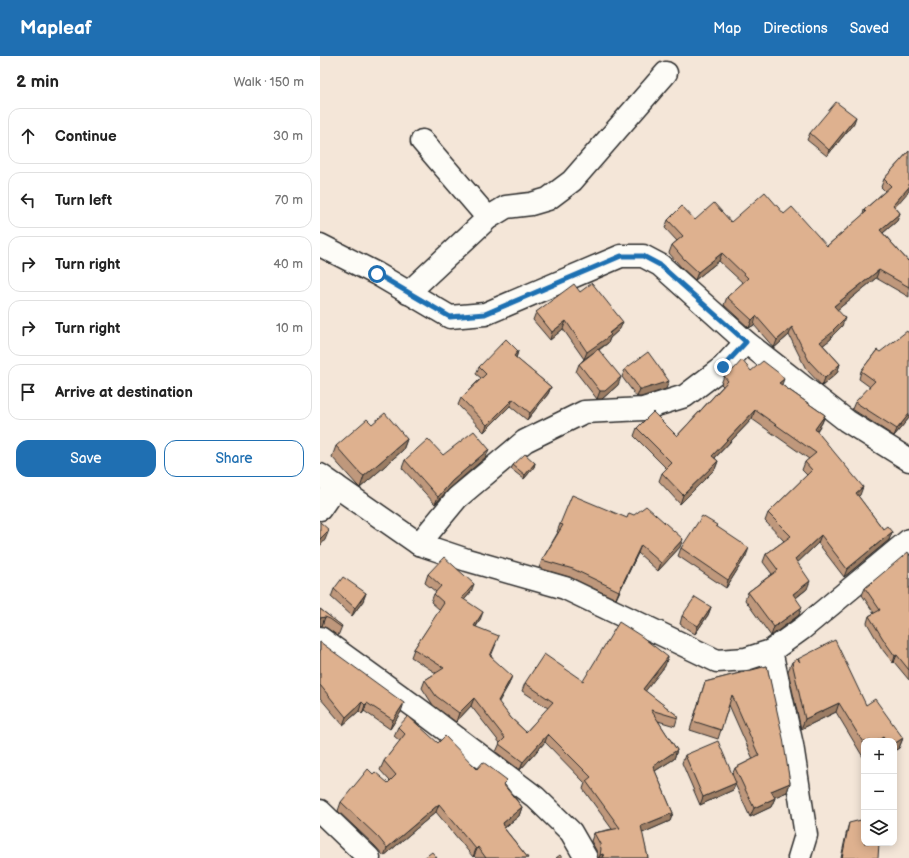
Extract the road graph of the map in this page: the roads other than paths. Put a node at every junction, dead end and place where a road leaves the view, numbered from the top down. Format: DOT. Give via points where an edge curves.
graph roads {
  1 [pos="666,73"];
  2 [pos="422,140"];
  3 [pos="488,218"];
  4 [pos="320,245"];
  5 [pos="408,293"];
  6 [pos="746,342"];
  7 [pos="909,460"];
  8 [pos="328,480"];
  9 [pos="320,509"];
  10 [pos="909,540"];
  11 [pos="419,544"];
  12 [pos="320,638"];
  13 [pos="771,651"];
  14 [pos="320,811"];
  15 [pos="368,858"];
  16 [pos="586,858"];
  17 [pos="799,858"];
  1 -- 3 [label="street" via="572,182 548,200 506,207"];
  2 -- 3 [label="street"];
  3 -- 5 [label="street"];
  4 -- 5 [label="street"];
  5 -- 6 [label="street" via="450,317 485,314 621,256 643,256 660,265"];
  6 -- 7 [label="street" via="847,421"];
  6 -- 11 [label="street" via="723,367 685,396 643,410 584,412 525,441 457,498"];
  8 -- 9 [label="street"];
  8 -- 11 [label="street"];
  10 -- 13 [label="street" via="803,628"];
  11 -- 13 [label="street" via="565,588 716,661 746,659"];
  12 -- 16 [label="street" via="535,797 571,832"];
  13 -- 17 [label="street" via="792,745 806,835"];
  14 -- 15 [label="street"];
}
